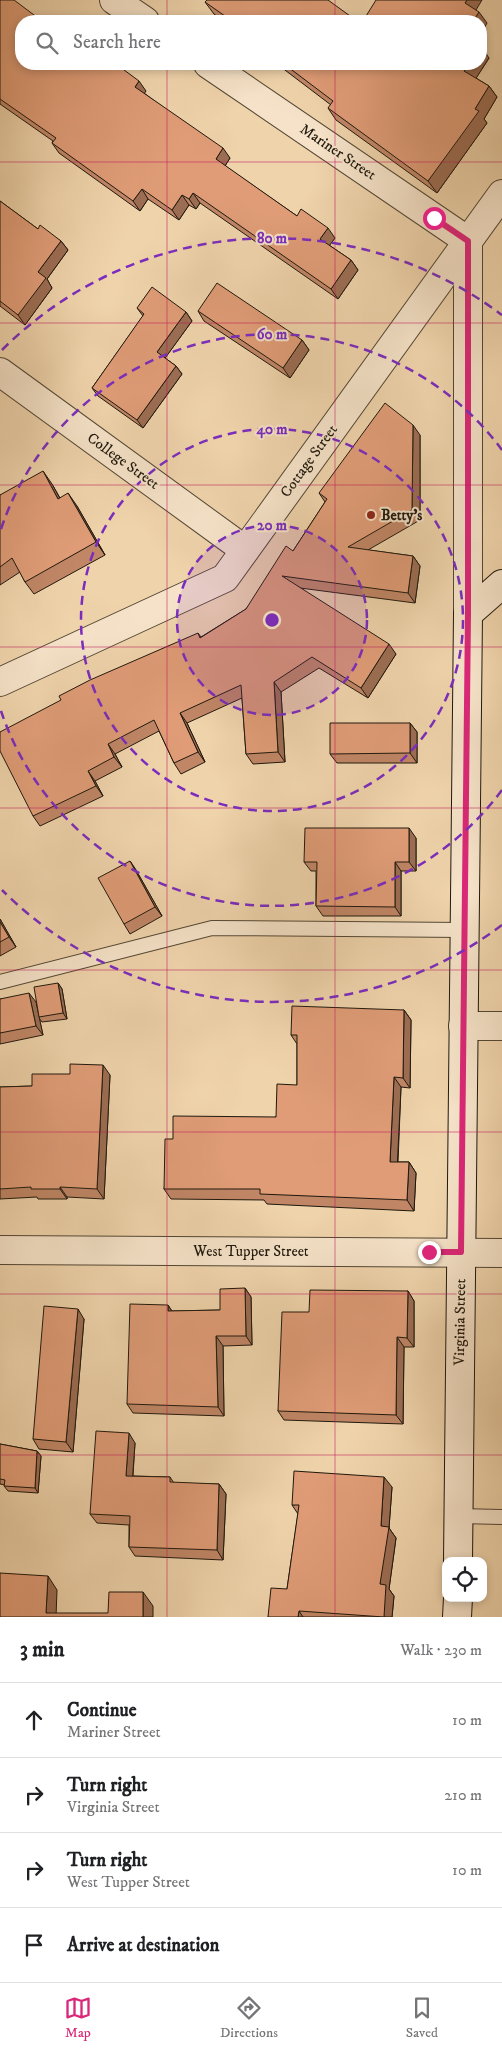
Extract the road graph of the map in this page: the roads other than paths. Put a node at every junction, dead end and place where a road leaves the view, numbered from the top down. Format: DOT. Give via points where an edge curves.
graph roads {
  1 [pos="114,0"];
  2 [pos="136,15"];
  3 [pos="217,70"];
  4 [pos="502,194"];
  5 [pos="468,241"];
  6 [pos="0,372"];
  7 [pos="245,550"];
  8 [pos="502,584"];
  9 [pos="468,614"];
  10 [pos="0,682"];
  11 [pos="464,930"];
  12 [pos="0,982"];
  13 [pos="464,1026"];
  14 [pos="502,1026"];
  15 [pos="0,1250"];
  16 [pos="461,1252"];
  17 [pos="502,1253"];
  18 [pos="458,1516"];
  19 [pos="502,1517"];
  20 [pos="458,1557"];
  21 [pos="458,1602"];
  22 [pos="457,1617"];
  1 -- 2 [label="street"];
  3 -- 5 [label="street, Mariner Street"];
  4 -- 5 [label="street"];
  5 -- 7 [label="street, Cottage Street"];
  5 -- 9 [label="street, Virginia Street"];
  6 -- 7 [label="street, College Street"];
  7 -- 10 [label="street, Cottage Street" via="225,578"];
  8 -- 9 [label="street"];
  9 -- 11 [label="street, Virginia Street"];
  11 -- 12 [label="lane" via="212,928"];
  11 -- 13 [label="street, Virginia Street"];
  13 -- 14 [label="street"];
  13 -- 16 [label="street, Virginia Street"];
  15 -- 16 [label="street, West Tupper Street"];
  16 -- 17 [label="street, West Tupper Street"];
  16 -- 18 [label="street, Virginia Street"];
  18 -- 19 [label="lane"];
  18 -- 20 [label="street, Virginia Street"];
  21 -- 22 [label="street"];
}
